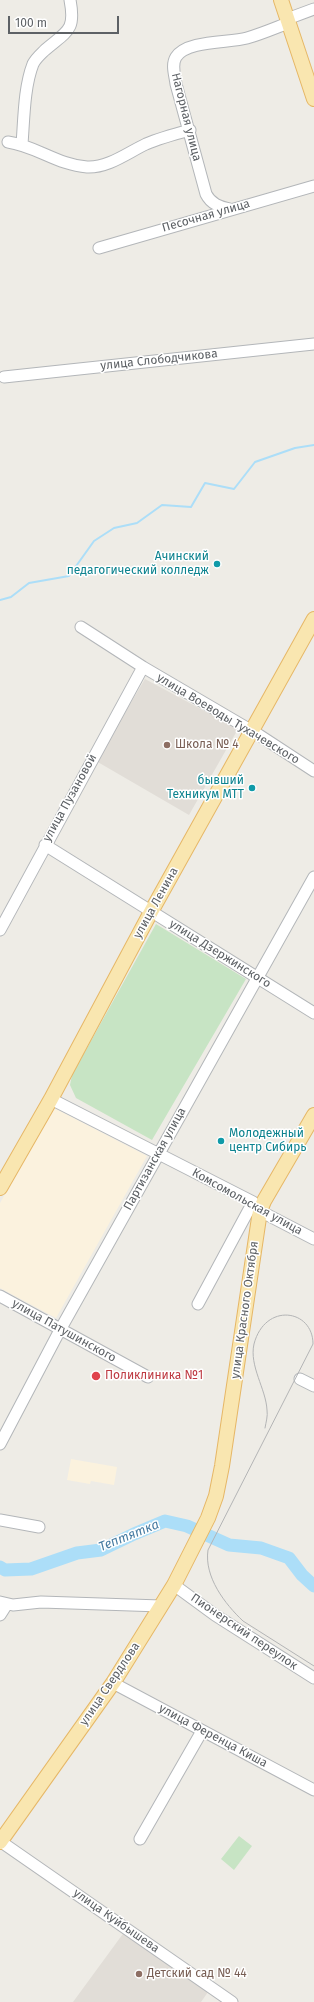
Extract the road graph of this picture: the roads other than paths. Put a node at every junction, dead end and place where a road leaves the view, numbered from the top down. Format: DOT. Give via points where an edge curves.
graph roads {
  1 [pos="70,0"];
  2 [pos="281,0"];
  3 [pos="314,9"];
  4 [pos="288,21"];
  5 [pos="314,99"];
  6 [pos="190,130"];
  7 [pos="8,142"];
  8 [pos="22,144"];
  9 [pos="314,186"];
  10 [pos="230,209"];
  11 [pos="99,248"];
  12 [pos="314,344"];
  13 [pos="4,377"];
  14 [pos="314,620"];
  15 [pos="81,627"];
  16 [pos="142,667"];
  17 [pos="250,730"];
  18 [pos="314,772"];
  19 [pos="45,845"];
  20 [pos="314,877"];
  21 [pos="152,910"];
  22 [pos="0,930"];
  23 [pos="258,977"];
  24 [pos="314,1013"];
  25 [pos="51,1100"];
  26 [pos="314,1115"];
  27 [pos="159,1153"];
  28 [pos="0,1188"];
  29 [pos="256,1207"];
  30 [pos="314,1239"];
  31 [pos="0,1296"];
  32 [pos="198,1304"];
  33 [pos="60,1330"];
  34 [pos="148,1377"];
  35 [pos="300,1379"];
  36 [pos="314,1386"];
  37 [pos="0,1444"];
  38 [pos="208,1518"];
  39 [pos="0,1520"];
  40 [pos="39,1527"];
  41 [pos="174,1585"];
  42 [pos="3,1603"];
  43 [pos="161,1606"];
  44 [pos="0,1615"];
  45 [pos="314,1678"];
  46 [pos="113,1683"];
  47 [pos="202,1731"];
  48 [pos="313,1788"];
  49 [pos="140,1839"];
  50 [pos="0,1841"];
  51 [pos="232,2002"];
  1 -- 8 [label="street" via="73,15 71,26 39,56 32,68"];
  2 -- 4 [label="main road"];
  3 -- 4 [label="street, Нагорная улица"];
  4 -- 5 [label="main road"];
  4 -- 6 [label="street, Нагорная улица" via="248,38 211,43 180,52 174,61 174,71"];
  6 -- 8 [label="street" via="164,137 116,160 92,167 64,162"];
  6 -- 10 [label="street, Нагорная улица" via="208,199"];
  7 -- 8 [label="street"];
  9 -- 10 [label="street, Песочная улица"];
  10 -- 11 [label="street, Песочная улица"];
  12 -- 13 [label="street, улица Слободчикова"];
  14 -- 17 [label="main road, улица Ленина"];
  15 -- 16 [label="street, улица Воеводы Тухачевского"];
  16 -- 17 [label="street, улица Воеводы Тухачевского"];
  16 -- 19 [label="street, улица Пузановой"];
  17 -- 18 [label="street, улица Воеводы Тухачевского"];
  17 -- 21 [label="main road, улица Ленина"];
  19 -- 21 [label="street, улица Дзержинского"];
  19 -- 22 [label="street, улица Пузановой"];
  20 -- 23 [label="street, Партизанская улица"];
  21 -- 23 [label="street, улица Дзержинского"];
  21 -- 25 [label="main road, улица Ленина"];
  23 -- 24 [label="street, улица Дзержинского"];
  23 -- 27 [label="street, Партизанская улица"];
  25 -- 27 [label="street, Комсомольская улица"];
  25 -- 28 [label="main road, улица Ленина"];
  26 -- 29 [label="main road, улица Красного Октября" via="264,1201"];
  27 -- 29 [label="street, Комсомольская улица"];
  27 -- 33 [label="street, Партизанская улица"];
  29 -- 30 [label="street, Комсомольская улица"];
  29 -- 32 [label="street"];
  29 -- 38 [label="main road, улица Красного Октября" via="222,1466 216,1496"];
  31 -- 33 [label="street, улица Патушинского"];
  33 -- 34 [label="street, улица Патушинского"];
  33 -- 37 [label="street, Партизанская улица"];
  35 -- 36 [label="street"];
  38 -- 41 [label="main road, улица Свердлова"];
  39 -- 40 [label="street"];
  41 -- 43 [label="main road, улица Свердлова"];
  41 -- 45 [label="street, Пионерский переулок" via="215,1616"];
  42 -- 43 [label="street"];
  42 -- 44 [label="street"];
  43 -- 46 [label="main road, улица Свердлова"];
  46 -- 47 [label="street, улица Ференца Киша"];
  46 -- 50 [label="main road, улица Свердлова"];
  47 -- 48 [label="street, улица Ференца Киша"];
  47 -- 49 [label="street"];
  50 -- 51 [label="street, улица Куйбышева"];
}
